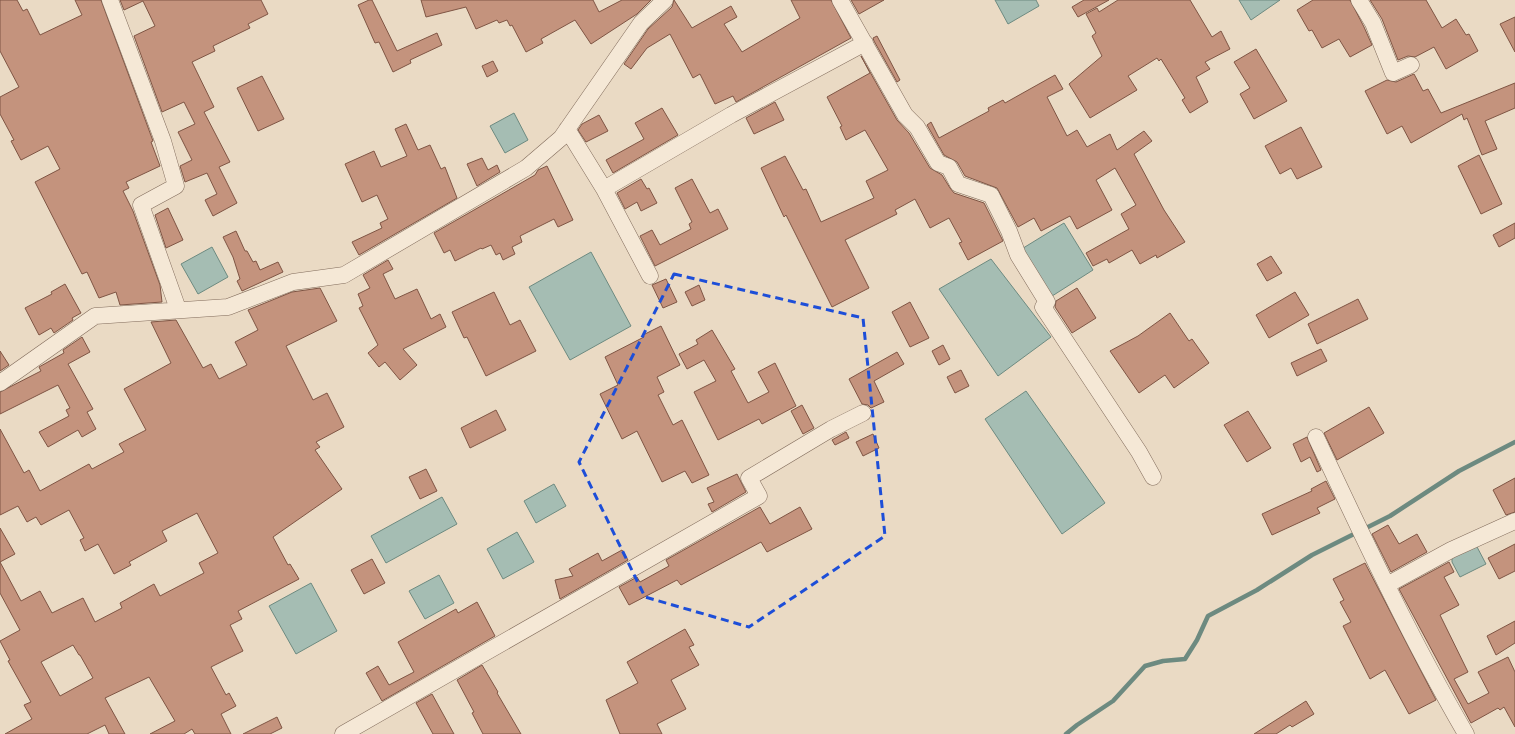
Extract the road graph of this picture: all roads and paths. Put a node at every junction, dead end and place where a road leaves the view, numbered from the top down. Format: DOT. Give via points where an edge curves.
graph roads {
  1 [pos="110,0"];
  2 [pos="665,0"];
  3 [pos="841,0"];
  4 [pos="1359,0"];
  5 [pos="865,43"];
  6 [pos="1411,65"];
  7 [pos="567,129"];
  8 [pos="604,189"];
  9 [pos="650,276"];
  10 [pos="178,309"];
  11 [pos="0,383"];
  12 [pos="863,413"];
  13 [pos="1316,437"];
  14 [pos="1153,477"];
  15 [pos="1515,521"];
  16 [pos="1387,585"];
  17 [pos="343,734"];
  18 [pos="1466,734"];
  1 -- 10 [label="street" via="163,141 176,186 141,205"];
  2 -- 7 [label="street" via="641,23"];
  3 -- 5 [label="street"];
  4 -- 6 [label="street" via="1373,23 1393,73"];
  5 -- 8 [label="street"];
  5 -- 14 [label="street" via="905,115 917,127 938,163 949,168 958,184 991,195 1009,230 1018,255 1047,302 1043,307 1135,445"];
  7 -- 8 [label="street"];
  7 -- 10 [label="street" via="561,138 526,168 344,275 293,282 228,306"];
  8 -- 9 [label="street"];
  10 -- 11 [label="street" via="95,316"];
  12 -- 17 [label="street" via="749,478 759,496"];
  13 -- 16 [label="street"];
  15 -- 16 [label="street" via="1451,550"];
  16 -- 18 [label="street"];
}
